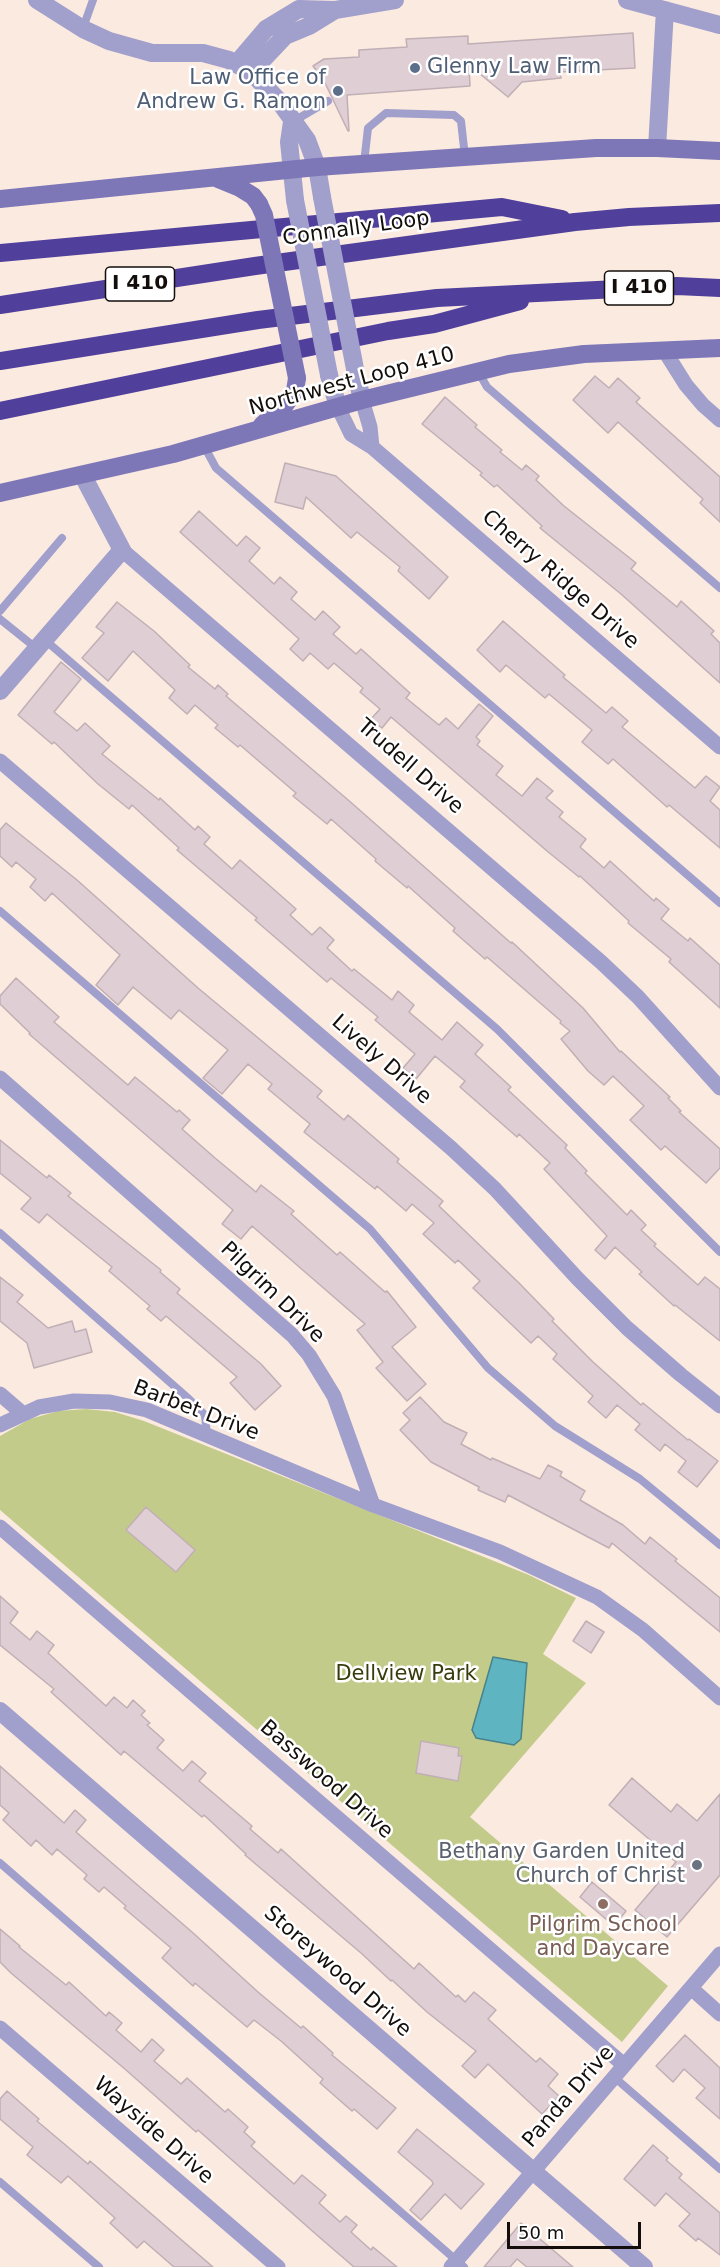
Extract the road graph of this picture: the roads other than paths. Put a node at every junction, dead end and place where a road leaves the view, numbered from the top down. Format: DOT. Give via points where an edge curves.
graph roads {
  1 [pos="37,0"];
  2 [pos="93,0"];
  3 [pos="395,0"];
  4 [pos="627,0"];
  5 [pos="298,4"];
  6 [pos="335,10"];
  7 [pos="665,10"];
  8 [pos="720,25"];
  9 [pos="83,29"];
  10 [pos="244,68"];
  11 [pos="328,101"];
  12 [pos="292,122"];
  13 [pos="657,148"];
  14 [pos="720,151"];
  15 [pos="465,158"];
  16 [pos="364,164"];
  17 [pos="317,167"];
  18 [pos="291,170"];
  19 [pos="215,178"];
  20 [pos="0,199"];
  21 [pos="720,213"];
  22 [pos="575,222"];
  23 [pos="0,254"];
  24 [pos="720,288"];
  25 [pos="558,291"];
  26 [pos="0,305"];
  27 [pos="720,348"];
  28 [pos="664,350"];
  29 [pos="0,361"];
  30 [pos="478,372"];
  31 [pos="362,400"];
  32 [pos="338,407"];
  33 [pos="0,411"];
  34 [pos="720,420"];
  35 [pos="256,430"];
  36 [pos="203,445"];
  37 [pos="372,447"];
  38 [pos="83,476"];
  39 [pos="0,493"];
  40 [pos="62,538"];
  41 [pos="122,550"];
  42 [pos="720,588"];
  43 [pos="0,611"];
  44 [pos="0,619"];
  45 [pos="41,644"];
  46 [pos="0,691"];
  47 [pos="720,747"];
  48 [pos="0,760"];
  49 [pos="720,903"];
  50 [pos="0,911"];
  51 [pos="0,1078"];
  52 [pos="720,1088"];
  53 [pos="0,1233"];
  54 [pos="720,1252"];
  55 [pos="0,1394"];
  56 [pos="720,1406"];
  57 [pos="22,1413"];
  58 [pos="0,1425"];
  59 [pos="207,1436"];
  60 [pos="374,1505"];
  61 [pos="0,1527"];
  62 [pos="720,1545"];
  63 [pos="720,1698"];
  64 [pos="0,1711"];
  65 [pos="0,1863"];
  66 [pos="720,1954"];
  67 [pos="691,1988"];
  68 [pos="720,2014"];
  69 [pos="0,2028"];
  70 [pos="624,2065"];
  71 [pos="614,2077"];
  72 [pos="720,2169"];
  73 [pos="532,2171"];
  74 [pos="0,2182"];
  75 [pos="457,2265"];
  76 [pos="99,2267"];
  77 [pos="278,2267"];
  78 [pos="644,2267"];
  1 -- 9 [label="street"];
  2 -- 9 [label="lane"];
  3 -- 6 [label="street"];
  4 -- 7 [label="street"];
  5 -- 6 [label="street"];
  5 -- 10 [label="street" via="266,29"];
  6 -- 10 [label="street" via="285,36"];
  7 -- 8 [label="street"];
  7 -- 13 [label="street"];
  9 -- 10 [label="street" via="135,50 203,53"];
  10 -- 12 [label="street" via="275,96"];
  11 -- 12 [label="lane"];
  12 -- 17 [label="street" via="307,140"];
  12 -- 18 [label="street, Cherry Ridge Drive"];
  13 -- 14 [label="main road"];
  13 -- 15 [label="main road" via="596,148"];
  15 -- 16 [label="main road"];
  15 -- 16 [label="lane" via="461,121 454,115 386,113 368,128"];
  16 -- 17 [label="main road"];
  17 -- 18 [label="main road"];
  17 -- 31 [label="street, bridge"];
  18 -- 19 [label="main road"];
  18 -- 32 [label="street, Cherry Ridge Drive, bridge"];
  19 -- 20 [label="main road"];
  19 -- 35 [label="main road, bridge" via="240,188 259,204 297,378 295,390 285,405"];
  21 -- 22 [label="highway, Connally Loop / I 410"];
  22 -- 23 [label="highway" via="501,207"];
  22 -- 26 [label="highway, Connally Loop / I 410"];
  24 -- 25 [label="highway, I 410"];
  25 -- 29 [label="highway, I 410" via="376,305"];
  25 -- 33 [label="highway" via="434,324"];
  27 -- 28 [label="main road, Northwest Loop 410"];
  28 -- 30 [label="main road, Northwest Loop 410" via="584,354"];
  28 -- 34 [label="street" via="686,385"];
  30 -- 31 [label="main road, Northwest Loop 410"];
  30 -- 42 [label="lane" via="487,387"];
  31 -- 32 [label="main road, Northwest Loop 410"];
  31 -- 37 [label="street"];
  32 -- 35 [label="main road, Northwest Loop 410"];
  32 -- 37 [label="street, Cherry Ridge Drive" via="351,434"];
  35 -- 36 [label="main road, Northwest Loop 410"];
  36 -- 38 [label="main road, Northwest Loop 410"];
  36 -- 49 [label="lane" via="216,468"];
  37 -- 47 [label="street, Cherry Ridge Drive"];
  38 -- 39 [label="main road, Northwest Loop 410"];
  38 -- 41 [label="street, Trudell Drive"];
  40 -- 43 [label="lane"];
  41 -- 45 [label="street"];
  41 -- 52 [label="street, Trudell Drive" via="602,962"];
  44 -- 45 [label="lane"];
  45 -- 46 [label="street"];
  45 -- 54 [label="lane" via="497,1029"];
  48 -- 56 [label="street, Lively Drive" via="451,1148 627,1328"];
  50 -- 62 [label="lane" via="370,1229 488,1368 555,1426 640,1479"];
  51 -- 60 [label="street, Pilgrim Drive" via="298,1342 334,1396"];
  53 -- 59 [label="lane" via="189,1399 205,1415"];
  55 -- 57 [label="street"];
  57 -- 58 [label="street, Barbet Drive"];
  57 -- 59 [label="street, Barbet Drive" via="74,1401 110,1402 147,1410"];
  59 -- 60 [label="street, Barbet Drive"];
  60 -- 63 [label="street" via="500,1552 597,1597 643,1630"];
  61 -- 70 [label="street, Basswood Drive"];
  64 -- 73 [label="street, Storeywood Drive"];
  65 -- 75 [label="lane"];
  66 -- 67 [label="street, Panda Drive"];
  67 -- 68 [label="street"];
  67 -- 70 [label="street, Panda Drive"];
  69 -- 77 [label="street, Wayside Drive"];
  70 -- 71 [label="street, Panda Drive"];
  71 -- 72 [label="lane"];
  71 -- 73 [label="street, Panda Drive"];
  73 -- 75 [label="street, Panda Drive"];
  73 -- 78 [label="street, Storeywood Drive"];
  74 -- 76 [label="lane"];
}
